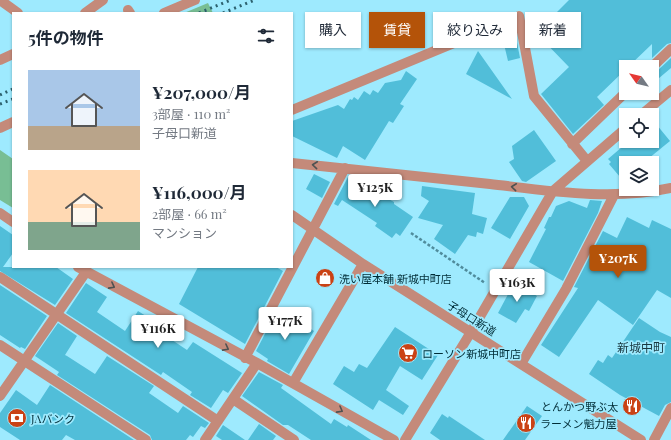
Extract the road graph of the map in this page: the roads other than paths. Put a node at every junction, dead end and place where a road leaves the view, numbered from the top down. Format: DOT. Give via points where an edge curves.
graph roads {
  1 [pos="0,0"];
  2 [pos="103,0"];
  3 [pos="195,0"];
  4 [pos="17,12"];
  5 [pos="86,12"];
  6 [pos="166,12"];
  7 [pos="671,48"];
  8 [pos="12,54"];
  9 [pos="0,60"];
  10 [pos="659,60"];
  11 [pos="671,90"];
  12 [pos="619,99"];
  13 [pos="649,108"];
  14 [pos="293,110"];
  15 [pos="12,122"];
  16 [pos="0,128"];
  17 [pos="619,134"];
  18 [pos="572,144"];
  19 [pos="587,161"];
  20 [pos="293,163"];
  21 [pos="345,168"];
  22 [pos="671,188"];
  23 [pos="553,191"];
  24 [pos="614,195"];
  25 [pos="0,213"];
  26 [pos="293,215"];
  27 [pos="12,221"];
  28 [pos="313,230"];
  29 [pos="363,264"];
  30 [pos="293,268"];
  31 [pos="293,268"];
  32 [pos="82,270"];
  33 [pos="0,277"];
  34 [pos="56,315"];
  35 [pos="471,332"];
  36 [pos="0,345"];
  37 [pos="245,358"];
  38 [pos="24,361"];
  39 [pos="257,363"];
  40 [pos="521,364"];
  41 [pos="293,383"];
  42 [pos="0,396"];
  43 [pos="233,399"];
  44 [pos="671,408"];
  45 [pos="218,421"];
  46 [pos="146,440"];
  47 [pos="205,440"];
  48 [pos="294,440"];
  49 [pos="394,440"];
  50 [pos="405,440"];
  51 [pos="641,440"];
  52 [pos="654,440"];
  1 -- 4 [label="street"];
  2 -- 5 [label="street"];
  3 -- 6 [label="street"];
  7 -- 10 [label="street"];
  8 -- 9 [label="street"];
  11 -- 13 [label="street"];
  12 -- 18 [label="street"];
  14 -- 18 [label="street" via="519,16 534,96"];
  15 -- 16 [label="street"];
  17 -- 19 [label="street"];
  18 -- 19 [label="street"];
  19 -- 23 [label="street"];
  21 -- 20 [label="street, one-way"];
  23 -- 21 [label="street, one-way"];
  21 -- 28 [label="street"];
  22 -- 24 [label="street"];
  23 -- 24 [label="street"];
  23 -- 35 [label="street"];
  24 -- 40 [label="street" via="570,282"];
  25 -- 27 [label="street"];
  26 -- 28 [label="street, 子母口新道"];
  28 -- 29 [label="street, 子母口新道"];
  28 -- 31 [label="street"];
  29 -- 35 [label="street, 子母口新道"];
  29 -- 41 [label="street"];
  30 -- 37 [label="street"];
  32 -- 34 [label="street"];
  32 -- 37 [label="street, one-way"];
  33 -- 34 [label="street"];
  34 -- 38 [label="street"];
  34 -- 45 [label="street"];
  35 -- 40 [label="street, 子母口新道"];
  35 -- 50 [label="street"];
  36 -- 38 [label="street"];
  37 -- 39 [label="street"];
  38 -- 42 [label="street"];
  38 -- 46 [label="street"];
  39 -- 41 [label="street"];
  39 -- 43 [label="street"];
  40 -- 51 [label="street, 子母口新道"];
  41 -- 49 [label="street, one-way"];
  43 -- 45 [label="street"];
  43 -- 48 [label="street"];
  44 -- 52 [label="street"];
  45 -- 47 [label="street"];
}
